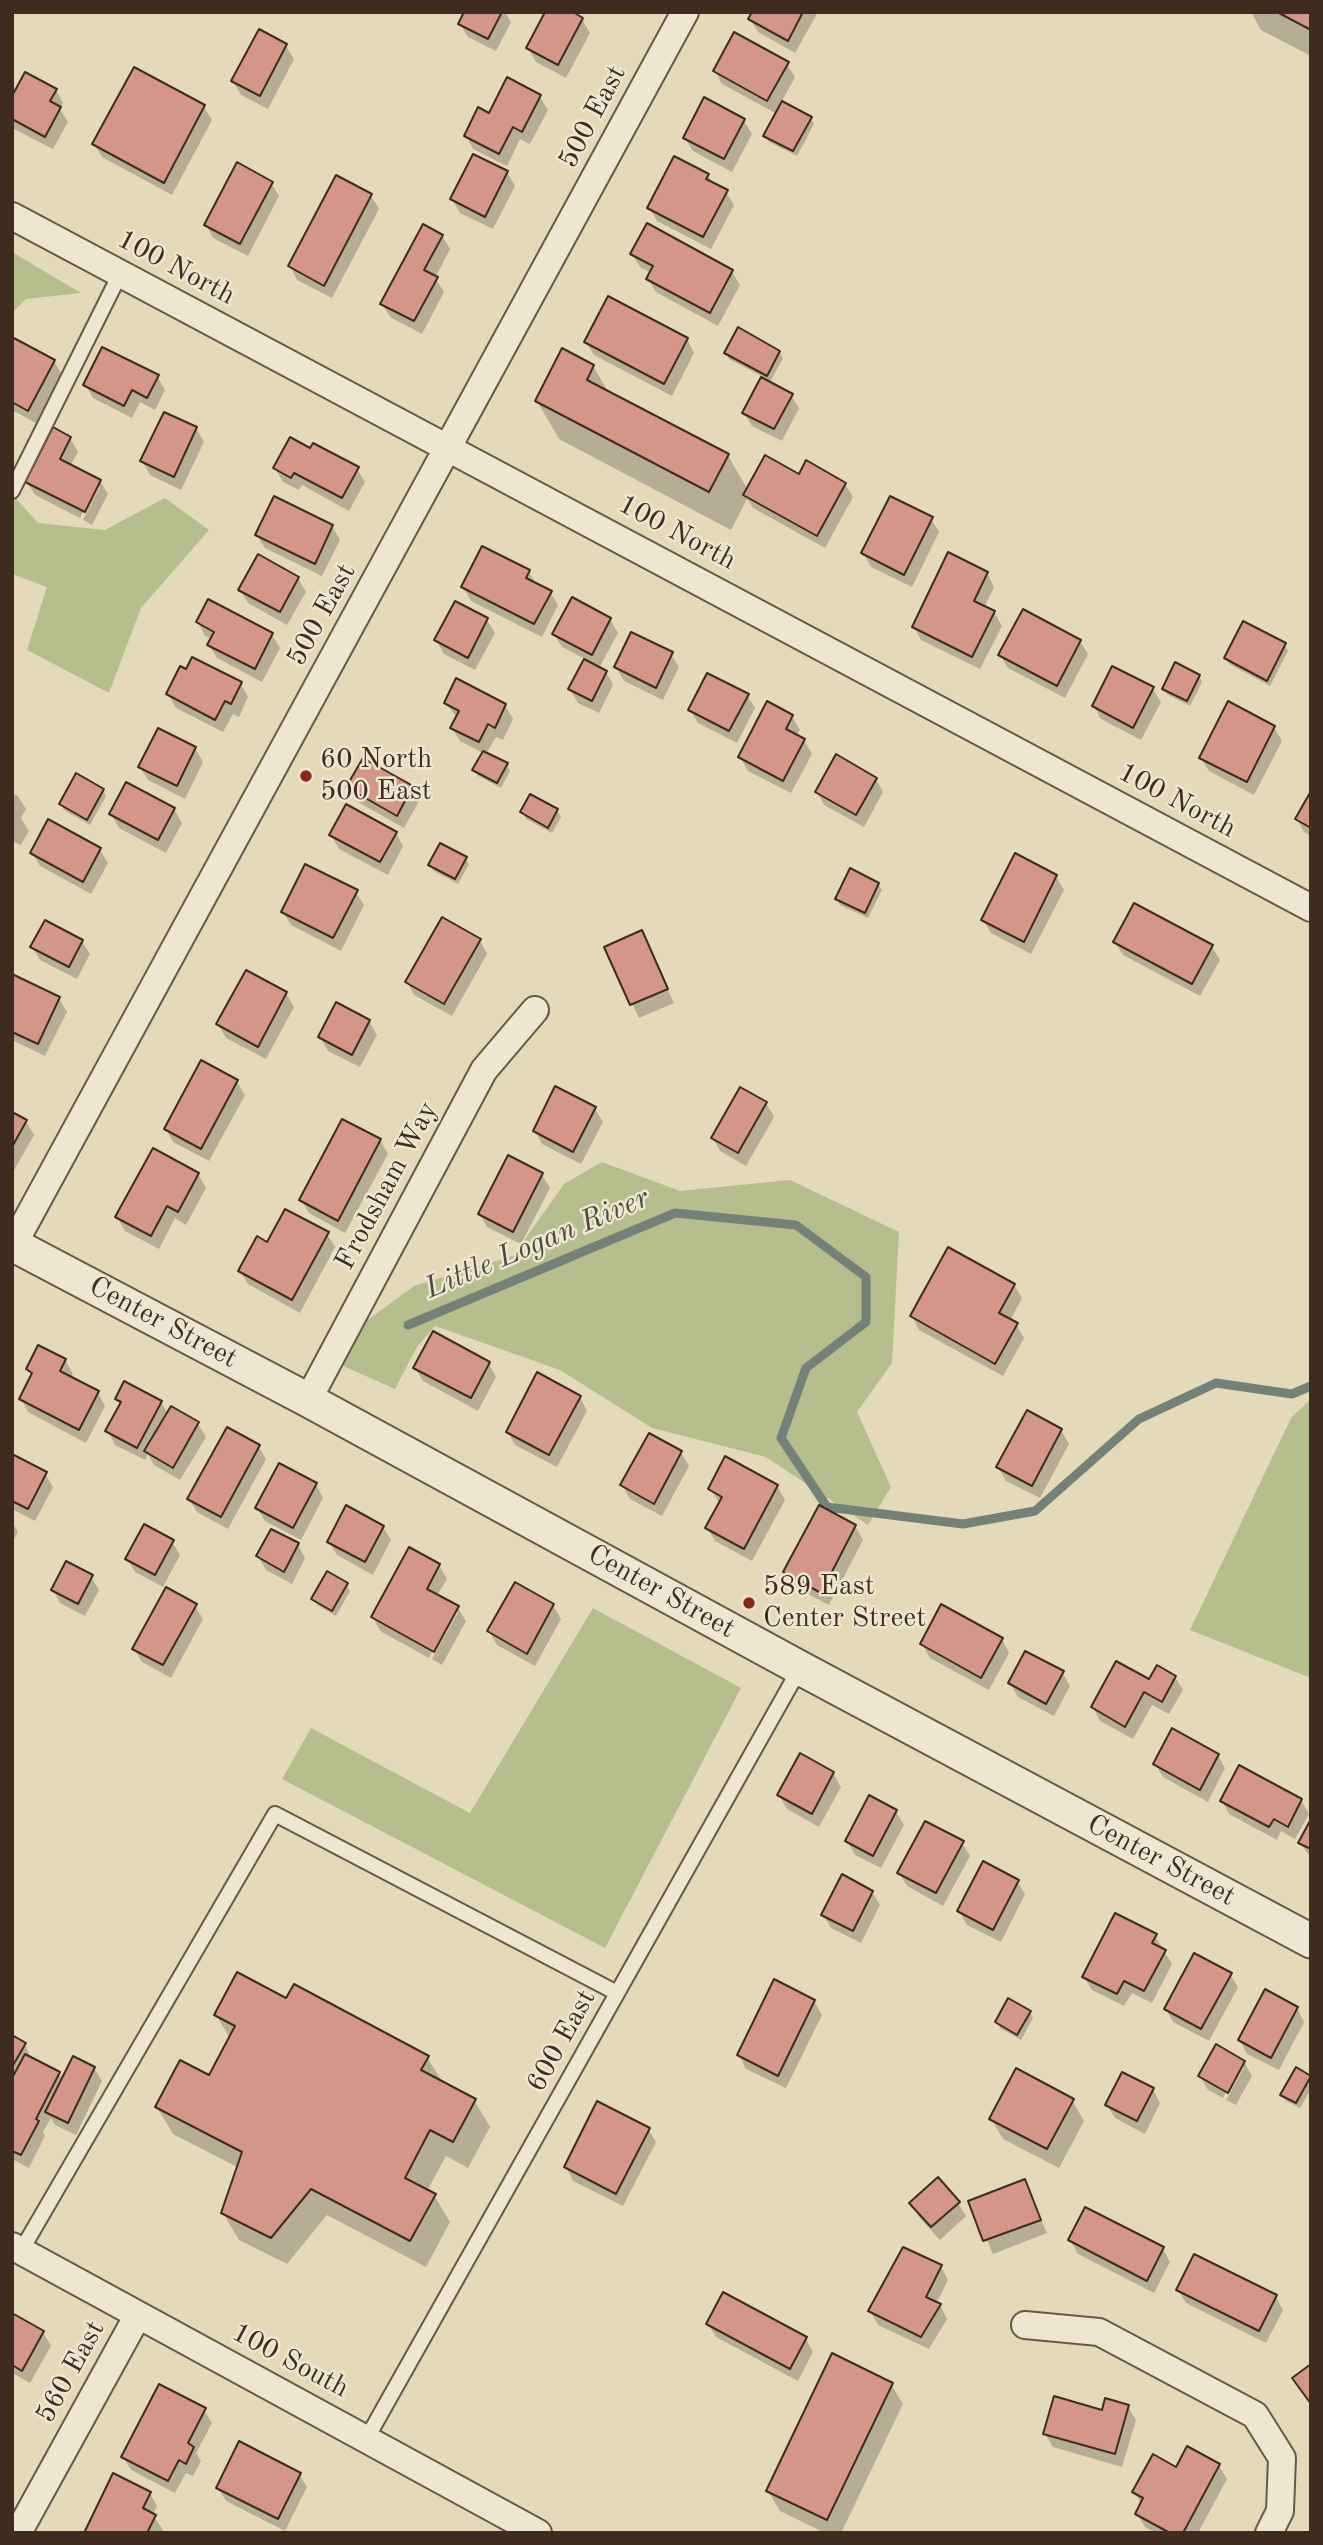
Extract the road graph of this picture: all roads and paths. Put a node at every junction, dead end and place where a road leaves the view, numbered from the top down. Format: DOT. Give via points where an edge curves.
graph roads {
  1 [pos="685,12"];
  2 [pos="12,216"];
  3 [pos="120,274"];
  4 [pos="449,448"];
  5 [pos="12,491"];
  6 [pos="1311,908"];
  7 [pos="534,1010"];
  8 [pos="13,1245"];
  9 [pos="308,1400"];
  10 [pos="800,1668"];
  11 [pos="1311,1941"];
  12 [pos="617,1993"];
  13 [pos="17,2248"];
  14 [pos="138,2315"];
  15 [pos="1025,2325"];
  16 [pos="367,2438"];
  17 [pos="18,2533"];
  18 [pos="538,2533"];
  19 [pos="1269,2533"];
  1 -- 4 [label="street, 500 East"];
  2 -- 3 [label="street, 100 North"];
  3 -- 4 [label="street, 100 North"];
  3 -- 5 [label="lane"];
  4 -- 6 [label="street, 100 North"];
  4 -- 8 [label="street, 500 East"];
  7 -- 9 [label="street, Frodsham Way" via="484,1070"];
  8 -- 9 [label="street, Center Street"];
  9 -- 10 [label="street, Center Street"];
  10 -- 11 [label="street, Center Street"];
  10 -- 12 [label="lane, 600 East"];
  12 -- 13 [label="lane" via="275,1814"];
  12 -- 16 [label="lane, 600 East"];
  13 -- 14 [label="street, 100 South"];
  14 -- 16 [label="street, 100 South"];
  14 -- 17 [label="street, 560 East"];
  15 -- 19 [label="street" via="1099,2332 1255,2415 1282,2458 1280,2511"];
  16 -- 18 [label="street, 100 South"];
}
